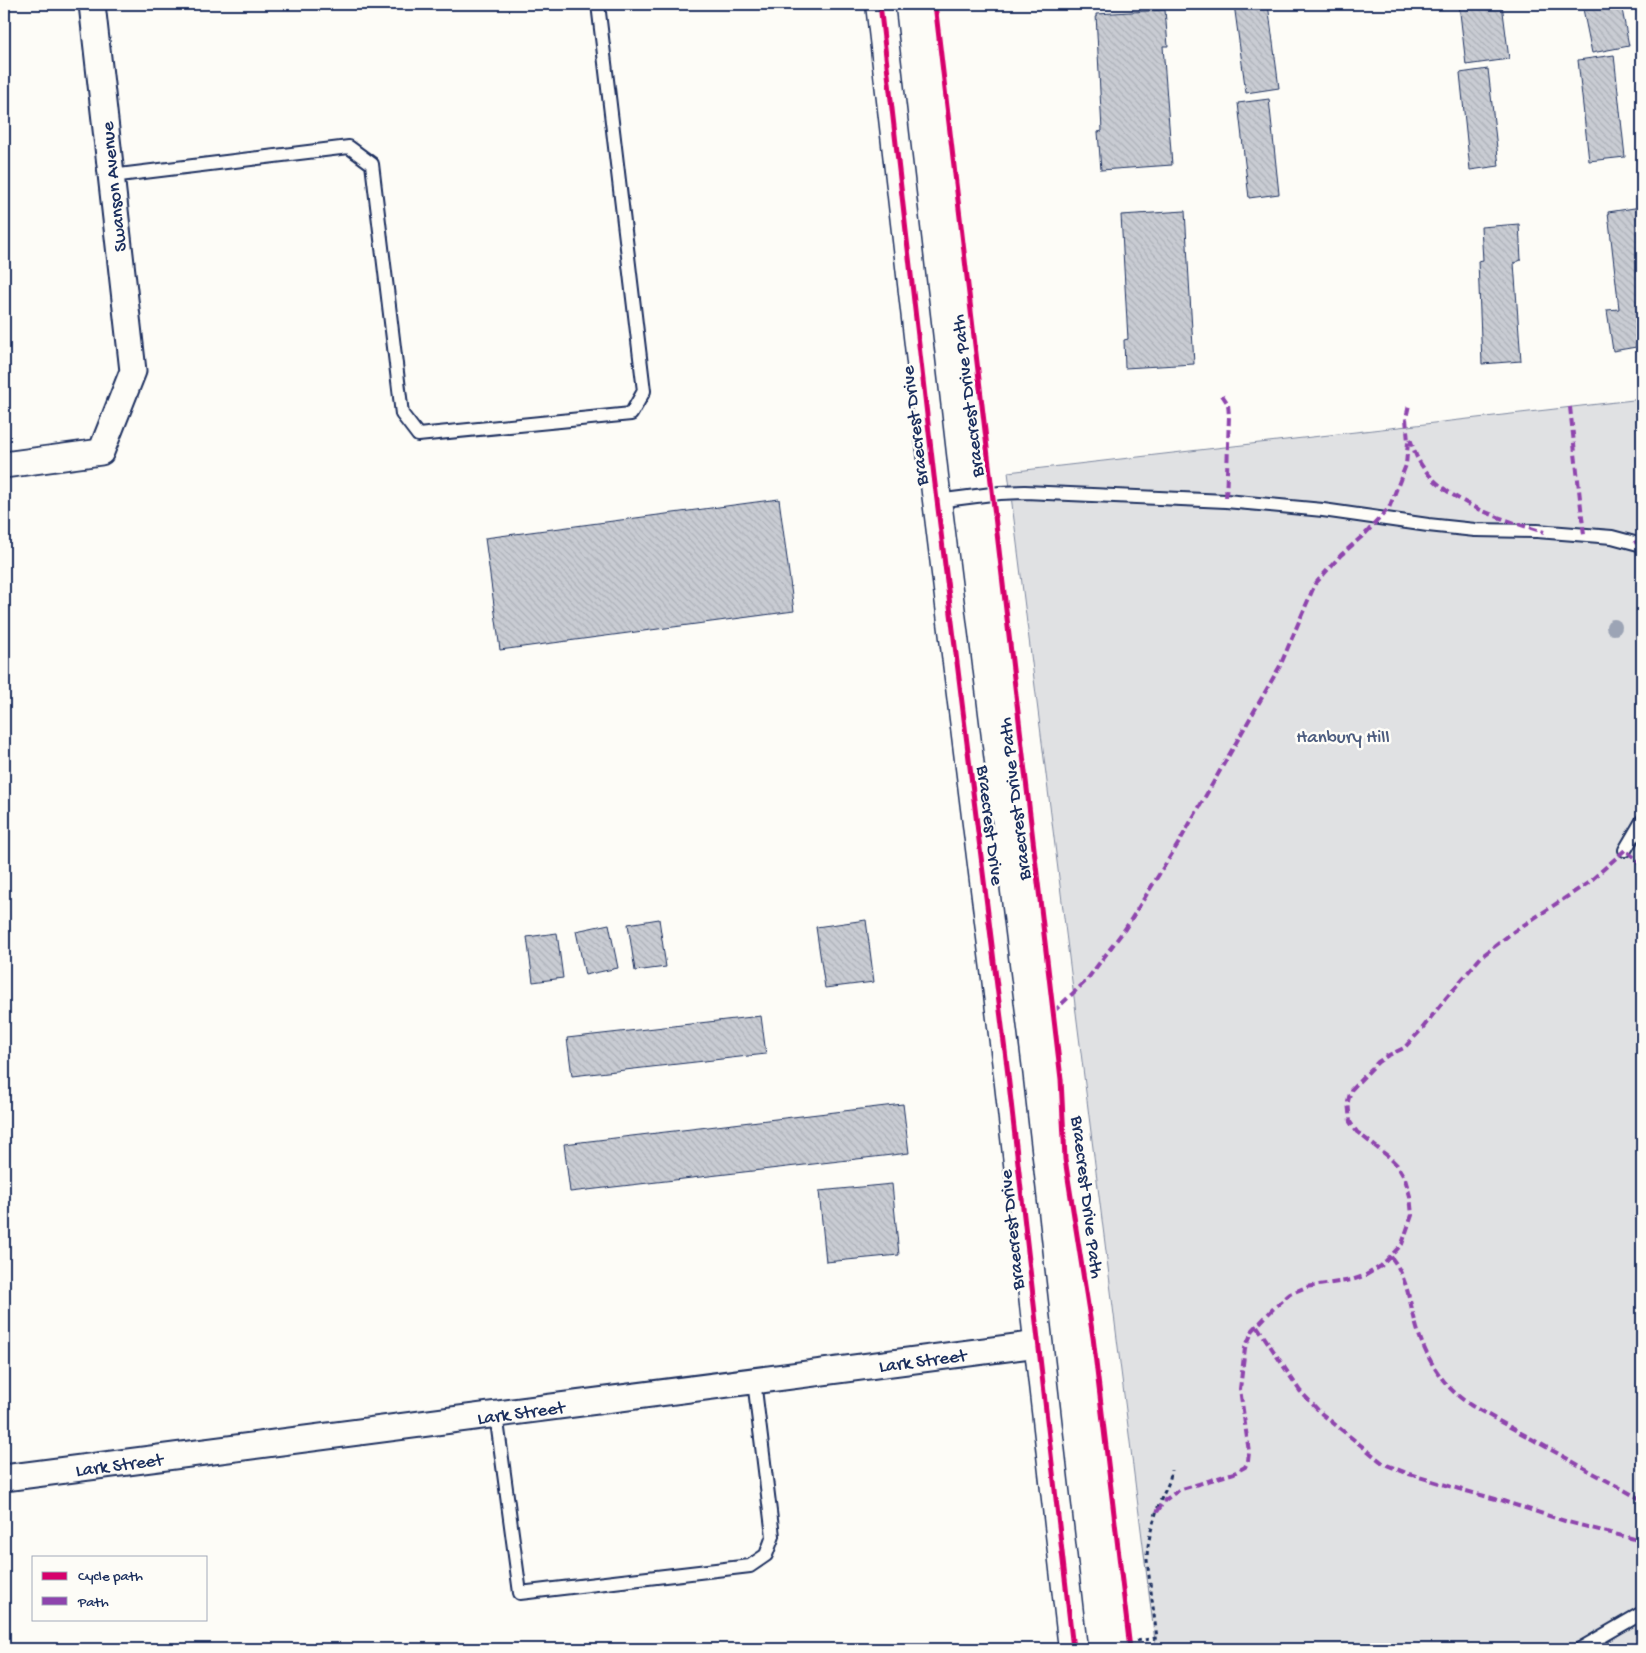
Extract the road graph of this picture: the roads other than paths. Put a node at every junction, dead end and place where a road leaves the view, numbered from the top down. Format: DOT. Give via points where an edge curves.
graph roads {
  1 [pos="92,4"];
  2 [pos="598,4"];
  3 [pos="880,4"];
  4 [pos="111,176"];
  5 [pos="4,465"];
  6 [pos="937,501"];
  7 [pos="1642,545"];
  8 [pos="1642,821"];
  9 [pos="1625,850"];
  10 [pos="1038,1344"];
  11 [pos="754,1381"];
  12 [pos="496,1414"];
  13 [pos="4,1478"];
  14 [pos="1642,1613"];
  15 [pos="1073,1649"];
  16 [pos="1580,1649"];
  1 -- 4 [label="street, Swanson Avenue"];
  2 -- 4 [label="lane" via="644,391 631,414 418,435 402,414 372,164 349,146"];
  3 -- 6 [label="street, Braecrest Drive"];
  4 -- 5 [label="street, Swanson Avenue" via="133,371 101,452"];
  6 -- 7 [label="lane" via="1025,492 1226,501 1475,530 1612,537"];
  6 -- 10 [label="street, Braecrest Drive"];
  8 -- 9 [label="lane"];
  10 -- 11 [label="street, Lark Street"];
  10 -- 15 [label="street, Braecrest Drive"];
  11 -- 12 [label="street, Lark Street"];
  11 -- 12 [label="lane" via="773,1536 766,1555 750,1566 520,1593"];
  12 -- 13 [label="street, Lark Street"];
  14 -- 16 [label="lane"];
}
